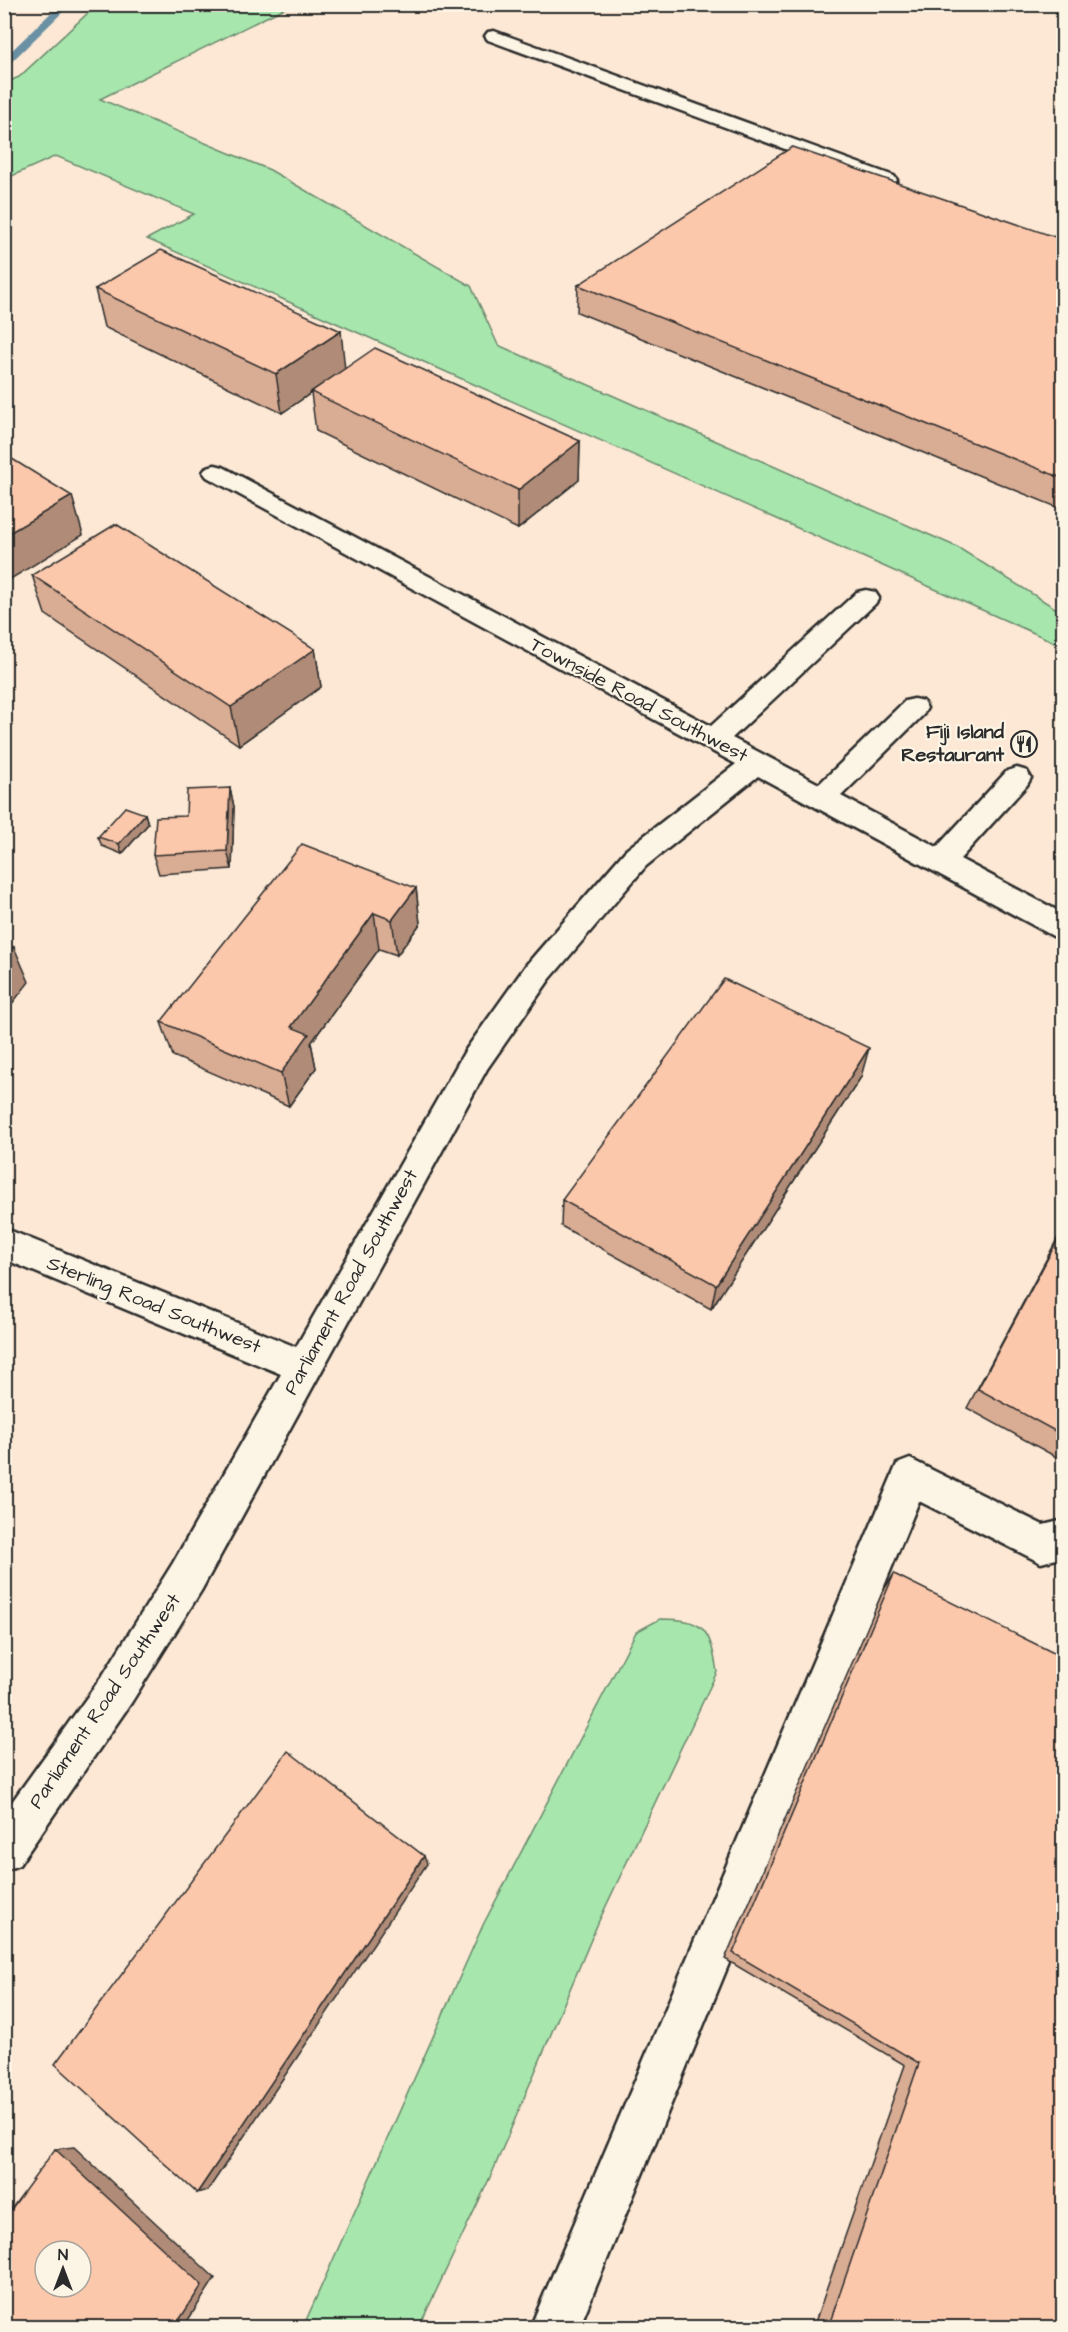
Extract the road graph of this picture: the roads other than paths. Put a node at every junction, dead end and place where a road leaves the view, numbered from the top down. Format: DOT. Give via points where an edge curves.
graph roads {
  1 [pos="494,36"];
  2 [pos="903,186"];
  3 [pos="215,472"];
  4 [pos="866,597"];
  5 [pos="914,708"];
  6 [pos="713,740"];
  7 [pos="755,763"];
  8 [pos="1017,778"];
  9 [pos="821,798"];
  10 [pos="940,862"];
  11 [pos="1064,928"];
  12 [pos="4,1244"];
  13 [pos="304,1367"];
  14 [pos="1064,1538"];
  15 [pos="4,1850"];
  16 [pos="554,2328"];
  1 -- 2 [label="street"];
  3 -- 6 [label="street, Townside Road Southwest"];
  4 -- 6 [label="street"];
  5 -- 9 [label="street"];
  6 -- 7 [label="street, Townside Road Southwest"];
  7 -- 9 [label="street, Townside Road Southwest"];
  7 -- 13 [label="street, Parliament Road Southwest" via="636,858 538,972 476,1060"];
  8 -- 10 [label="street"];
  9 -- 10 [label="street, Townside Road Southwest"];
  10 -- 11 [label="street, Townside Road Southwest"];
  12 -- 13 [label="street, Sterling Road Southwest"];
  13 -- 15 [label="street, Parliament Road Southwest" via="187,1577 117,1689"];
  14 -- 16 [label="street" via="1041,1544 910,1477"];
}
